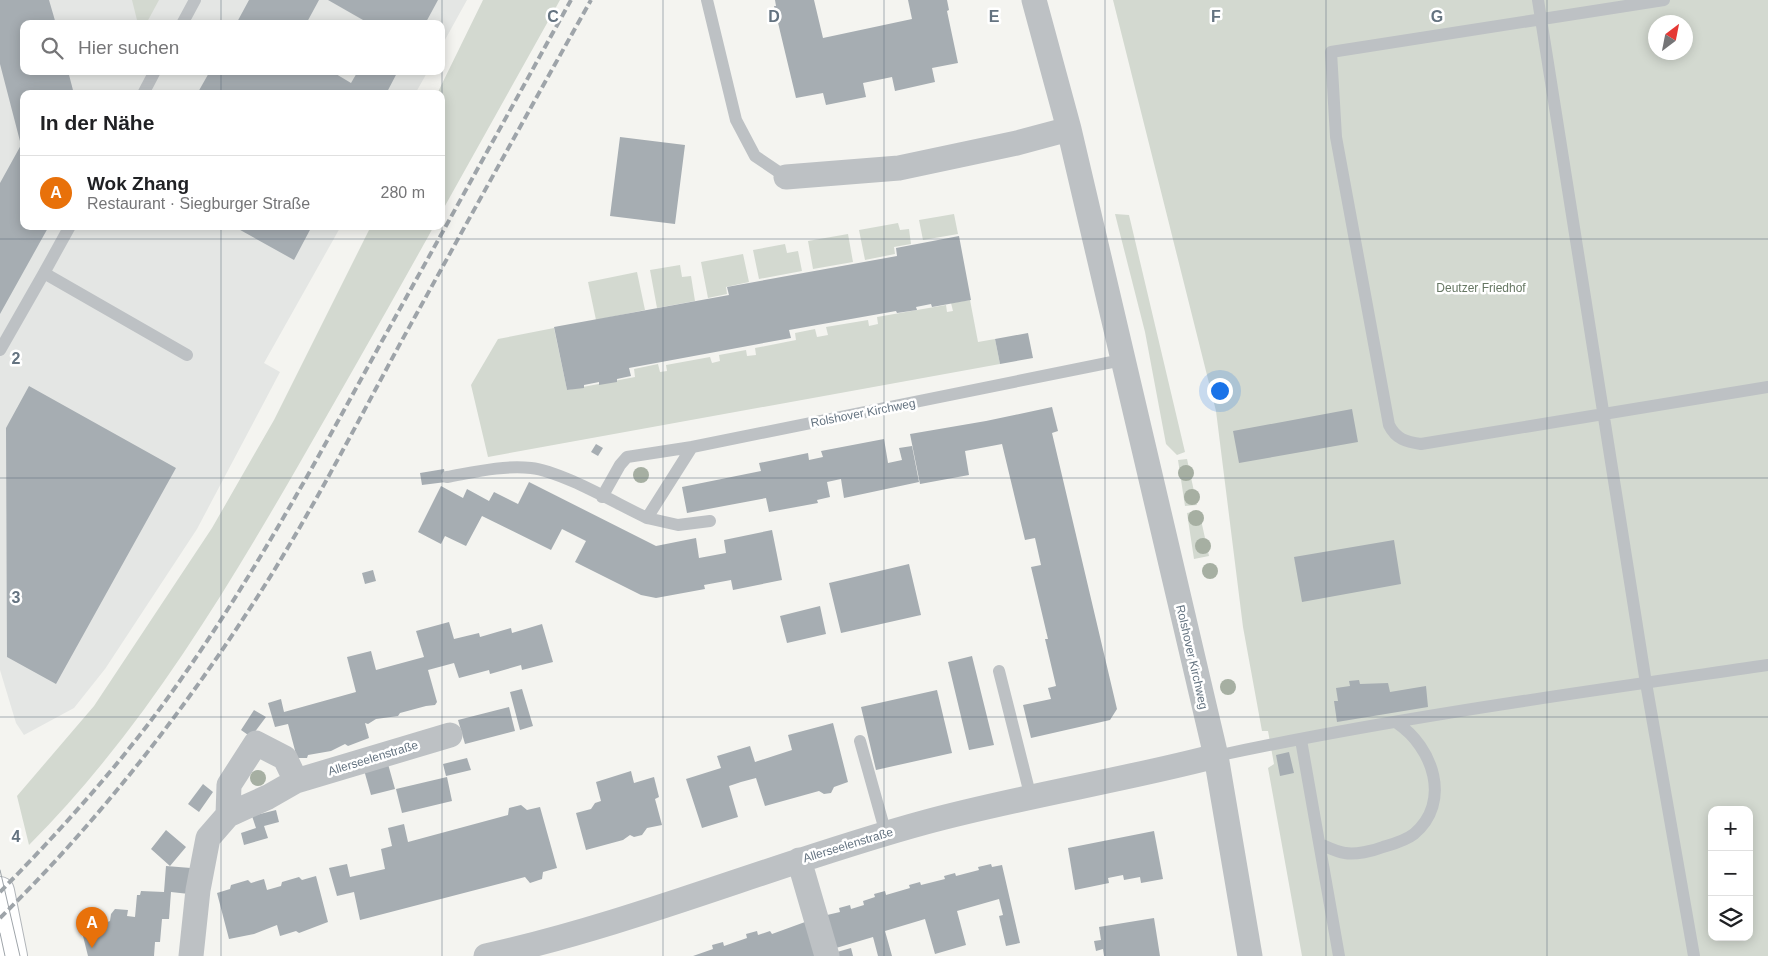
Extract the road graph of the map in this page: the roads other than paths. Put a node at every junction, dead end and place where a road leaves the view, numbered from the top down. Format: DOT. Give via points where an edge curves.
graph roads {
  1 [pos="195,0"];
  2 [pos="707,0"];
  3 [pos="1034,0"];
  4 [pos="1538,0"];
  5 [pos="1664,0"];
  6 [pos="1541,18"];
  7 [pos="184,20"];
  8 [pos="153,75"];
  9 [pos="145,90"];
  10 [pos="1069,128"];
  11 [pos="786,176"];
  12 [pos="68,230"];
  13 [pos="44,273"];
  14 [pos="0,350"];
  15 [pos="187,355"];
  16 [pos="1122,360"];
  17 [pos="1768,388"];
  18 [pos="1604,415"];
  19 [pos="692,447"];
  20 [pos="447,476"];
  21 [pos="602,497"];
  22 [pos="647,518"];
  23 [pos="710,521"];
  24 [pos="1768,664"];
  25 [pos="999,671"];
  26 [pos="1646,683"];
  27 [pos="1397,723"];
  28 [pos="450,735"];
  29 [pos="1301,740"];
  30 [pos="860,741"];
  31 [pos="1216,756"];
  32 [pos="296,781"];
  33 [pos="1031,798"];
  34 [pos="228,814"];
  35 [pos="886,834"];
  36 [pos="1320,844"];
  37 [pos="799,860"];
  38 [pos="0,891"];
  39 [pos="540,950"];
  40 [pos="13,956"];
  41 [pos="191,956"];
  42 [pos="486,956"];
  43 [pos="827,956"];
  44 [pos="1250,956"];
  45 [pos="1339,956"];
  46 [pos="1694,956"];
  1 -- 7 [label="lane"];
  2 -- 11 [label="lane" via="736,120 755,156"];
  3 -- 10 [label="street, Rolshover Kirchweg"];
  4 -- 6 [label="lane"];
  5 -- 6 [label="lane"];
  6 -- 18 [label="lane"];
  6 -- 18 [label="lane" via="1331,52 1336,137 1389,425 1394,436 1421,444"];
  8 -- 9 [label="lane"];
  10 -- 11 [label="street" via="1017,143 899,168"];
  10 -- 16 [label="street, Rolshover Kirchweg"];
  12 -- 13 [label="lane"];
  13 -- 14 [label="lane"];
  13 -- 15 [label="lane"];
  16 -- 19 [label="lane, Rolshover Kirchweg"];
  16 -- 31 [label="street, Rolshover Kirchweg"];
  17 -- 18 [label="lane"];
  18 -- 26 [label="lane"];
  19 -- 21 [label="lane, Rolshover Kirchweg" via="627,457"];
  19 -- 22 [label="lane"];
  20 -- 21 [label="lane" via="510,467 533,468 555,474"];
  21 -- 22 [label="lane"];
  22 -- 23 [label="lane" via="678,525"];
  24 -- 26 [label="lane"];
  25 -- 33 [label="lane"];
  26 -- 27 [label="lane"];
  26 -- 46 [label="lane"];
  27 -- 29 [label="lane"];
  27 -- 36 [label="lane" via="1418,742 1433,771 1436,785 1433,806 1426,821 1413,834 1376,850 1345,854"];
  28 -- 32 [label="street, Allerseelenstraße"];
  29 -- 31 [label="lane"];
  29 -- 36 [label="lane"];
  30 -- 35 [label="lane"];
  31 -- 33 [label="street, Allerseelenstraße"];
  31 -- 44 [label="street, Rolshover Kirchweg"];
  32 -- 34 [label="street, Allerseelenstraße"];
  32 -- 34 [label="street" via="285,758 256,743 229,785"];
  33 -- 35 [label="street, Allerseelenstraße"];
  34 -- 41 [label="street, Allerseelenstraße" via="208,838"];
  35 -- 37 [label="street, Allerseelenstraße"];
  36 -- 45 [label="lane"];
  37 -- 39 [label="street, Allerseelenstraße" via="584,932"];
  37 -- 43 [label="street"];
  38 -- 40 [label="main road"];
  39 -- 42 [label="street, Allerseelenstraße"];
}
